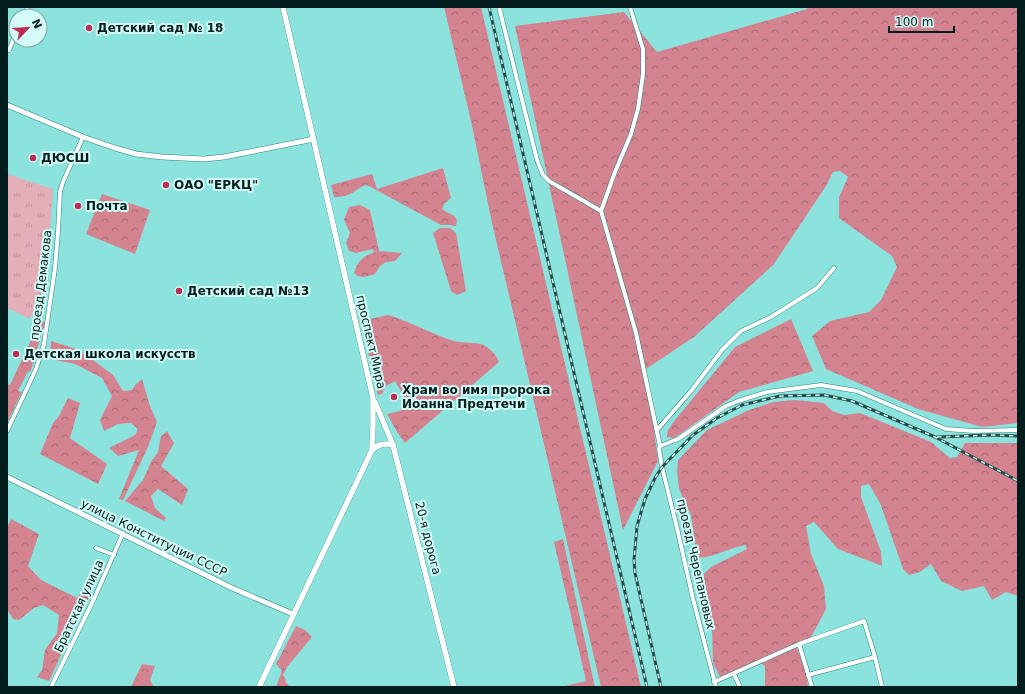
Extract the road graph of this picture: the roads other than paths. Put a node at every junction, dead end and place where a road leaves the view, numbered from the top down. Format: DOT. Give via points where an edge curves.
graph roads {
  1 [pos="283,7"];
  2 [pos="499,7"];
  3 [pos="630,7"];
  4 [pos="7,105"];
  5 [pos="82,137"];
  6 [pos="314,138"];
  7 [pos="601,211"];
  8 [pos="834,268"];
  9 [pos="373,398"];
  10 [pos="657,430"];
  11 [pos="1018,430"];
  12 [pos="7,431"];
  13 [pos="393,445"];
  14 [pos="660,446"];
  15 [pos="372,450"];
  16 [pos="7,477"];
  17 [pos="123,533"];
  18 [pos="96,548"];
  19 [pos="114,555"];
  20 [pos="293,614"];
  21 [pos="799,644"];
  22 [pos="875,657"];
  23 [pos="734,674"];
  24 [pos="808,675"];
  25 [pos="714,682"];
  26 [pos="51,687"];
  27 [pos="259,687"];
  28 [pos="454,687"];
  29 [pos="716,687"];
  30 [pos="740,687"];
  31 [pos="812,687"];
  32 [pos="882,687"];
  1 -- 6 [label="main road, проспект Мира"];
  2 -- 7 [label="street" via="543,176"];
  3 -- 7 [label="street" via="643,50 643,74 631,134"];
  4 -- 5 [label="street"];
  5 -- 6 [label="street" via="136,154 204,159"];
  5 -- 12 [label="street, проезд Демакова" via="60,192 55,268 44,344 36,369"];
  6 -- 9 [label="main road, проспект Мира"];
  7 -- 10 [label="street, проезд Черепановых" via="636,333"];
  8 -- 10 [label="street" via="817,288 771,317 741,331 722,350"];
  9 -- 13 [label="main road, 20-я дорога"];
  9 -- 15 [label="main road, проспект Мира"];
  10 -- 14 [label="street, проезд Черепановых"];
  11 -- 14 [label="street" via="946,429 857,391 821,385 767,392 738,401 726,406 678,439"];
  13 -- 15 [label="main road" via="378,445"];
  13 -- 28 [label="main road, 20-я дорога"];
  14 -- 25 [label="street, проезд Черепановых" via="662,467 692,599"];
  15 -- 20 [label="main road, проспект Мира"];
  16 -- 17 [label="street, улица Конституции СССР"];
  17 -- 19 [label="street, Братская улица"];
  17 -- 20 [label="street, улица Конституции СССР" via="232,588"];
  18 -- 19 [label="street"];
  19 -- 26 [label="street, Братская улица"];
  20 -- 27 [label="main road, проспект Мира"];
  21 -- 22 [label="street" via="864,622"];
  21 -- 23 [label="street"];
  21 -- 24 [label="street"];
  22 -- 24 [label="street"];
  22 -- 32 [label="street"];
  23 -- 25 [label="street"];
  23 -- 30 [label="street"];
  24 -- 31 [label="street"];
  25 -- 29 [label="street, проезд Черепановых"];
}
